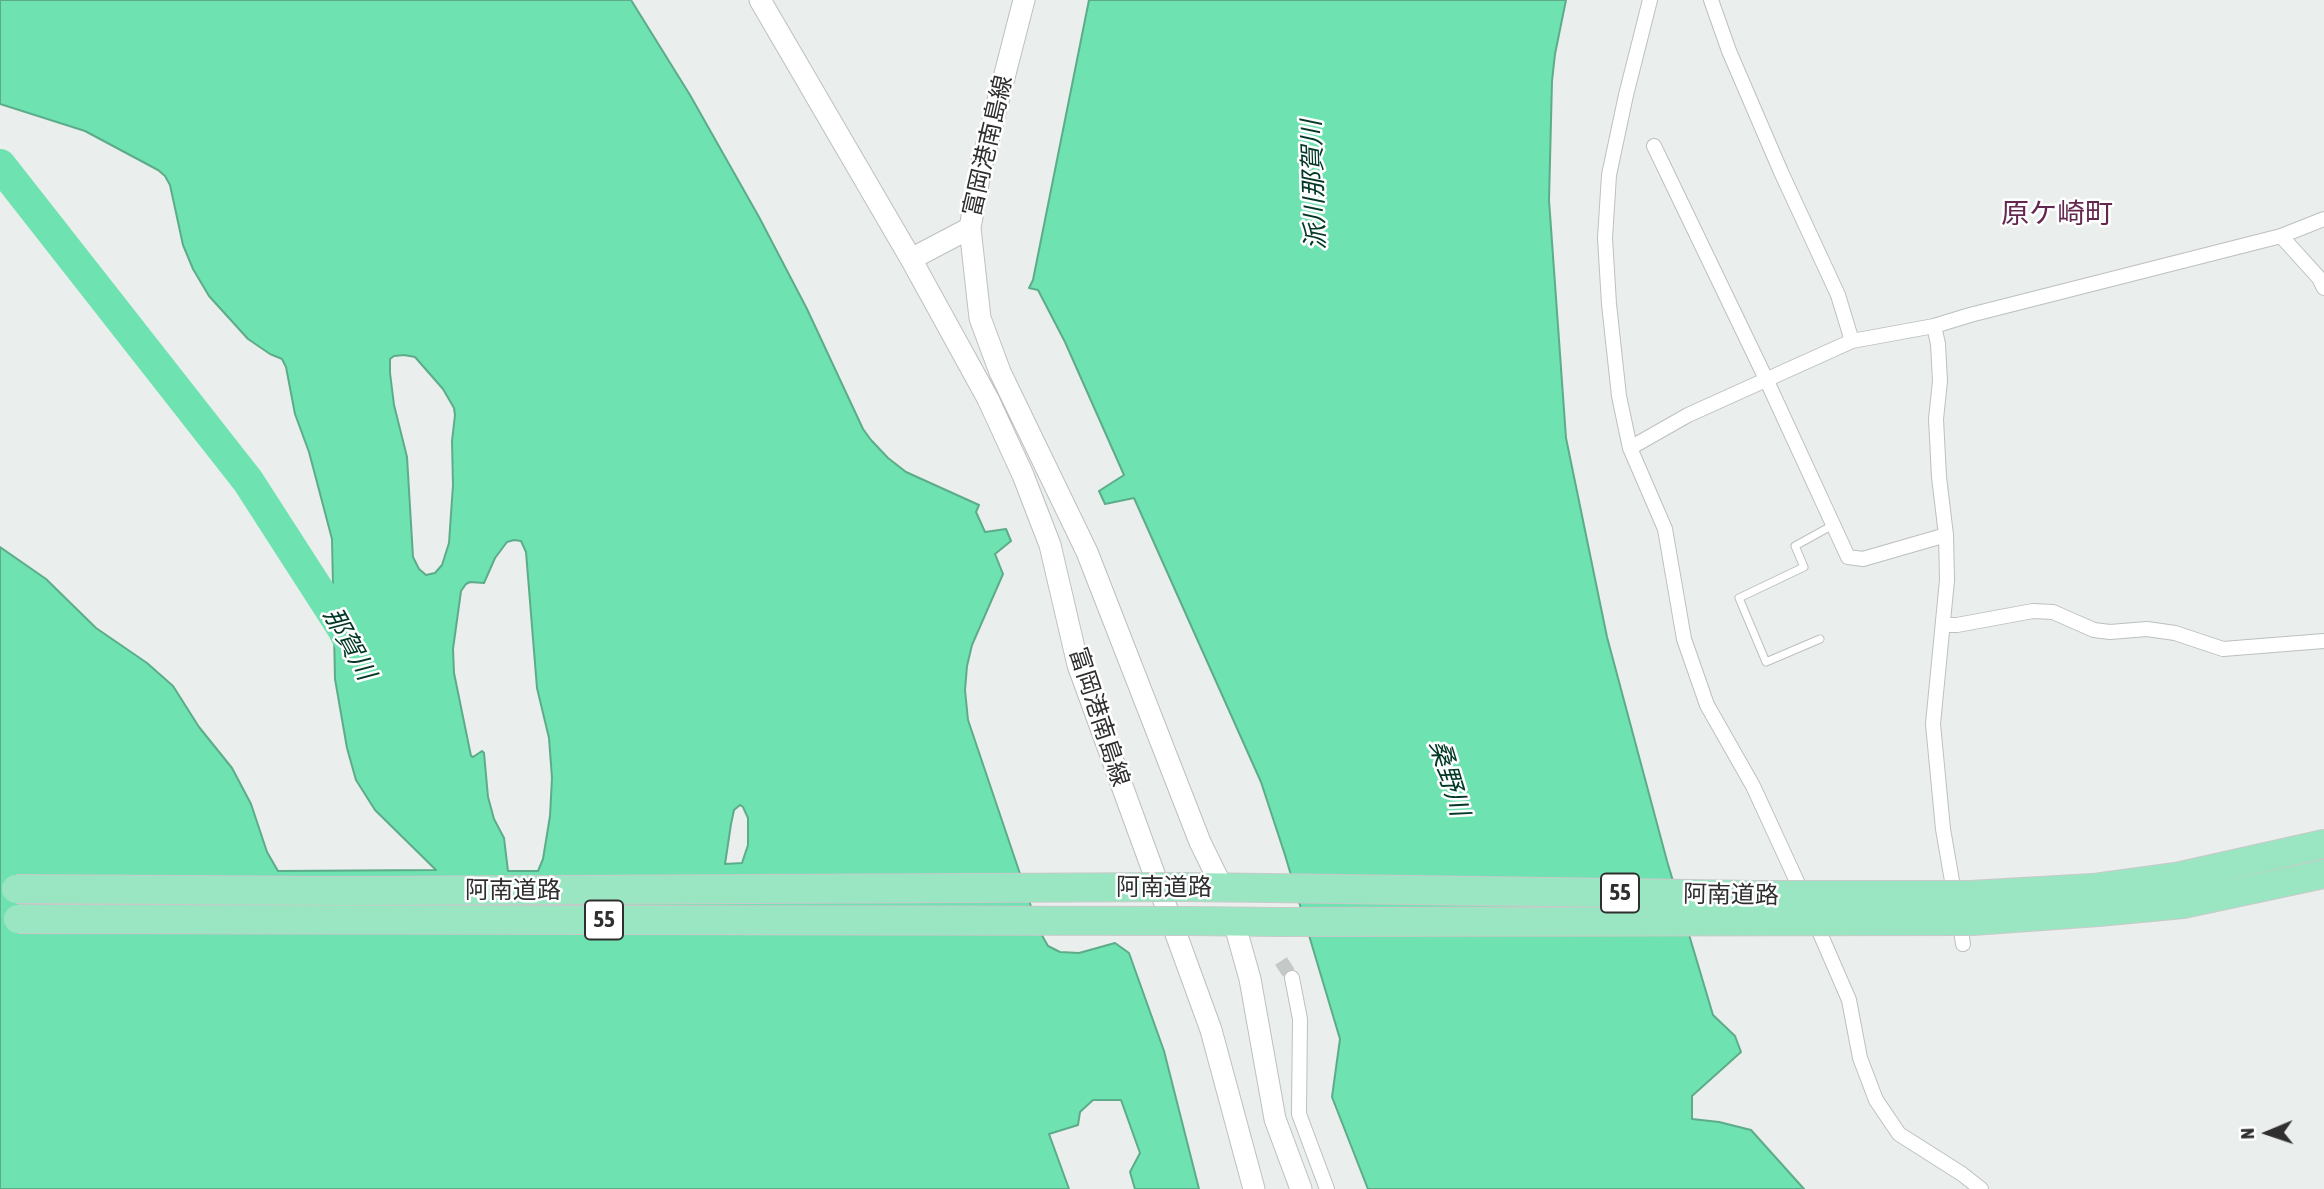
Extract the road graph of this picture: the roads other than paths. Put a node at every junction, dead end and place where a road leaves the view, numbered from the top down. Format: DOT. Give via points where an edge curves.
graph roads {
  1 [pos="760,0"];
  2 [pos="1024,0"];
  3 [pos="1650,0"];
  4 [pos="1711,0"];
  5 [pos="1654,146"];
  6 [pos="2324,219"];
  7 [pos="970,228"];
  8 [pos="2281,236"];
  9 [pos="911,259"];
  10 [pos="2324,288"];
  11 [pos="1934,326"];
  12 [pos="1852,341"];
  13 [pos="1766,379"];
  14 [pos="1630,448"];
  15 [pos="1833,525"];
  16 [pos="1946,535"];
  17 [pos="1943,625"];
  18 [pos="1820,639"];
  19 [pos="2324,641"];
  20 [pos="2324,844"];
  21 [pos="2324,874"];
  22 [pos="1222,887"];
  23 [pos="5,889"];
  24 [pos="6,919"];
  25 [pos="1969,920"];
  26 [pos="1234,922"];
  27 [pos="1292,978"];
  28 [pos="1254,1189"];
  29 [pos="1301,1189"];
  30 [pos="1327,1189"];
  31 [pos="1981,1189"];
  1 -- 9 [label="main road, 富岡港南島線"];
  2 -- 7 [label="main road, 富岡港南島線"];
  3 -- 14 [label="street" via="1609,175 1605,238 1619,396"];
  4 -- 12 [label="street" via="1776,160 1838,295"];
  5 -- 13 [label="street"];
  6 -- 8 [label="street"];
  7 -- 9 [label="main road, 富岡港南島線"];
  7 -- 22 [label="main road" via="980,318 996,361 1087,552 1200,842"];
  8 -- 10 [label="street"];
  8 -- 11 [label="street"];
  9 -- 28 [label="main road, 富岡港南島線" via="988,399 1050,545 1078,665 1210,1030"];
  11 -- 12 [label="street"];
  11 -- 16 [label="street" via="1940,382 1936,419 1939,477"];
  12 -- 13 [label="street"];
  13 -- 14 [label="street"];
  13 -- 15 [label="street"];
  14 -- 31 [label="street" via="1665,529 1684,639 1707,705 1753,786 1844,987 1875,1100 1899,1135"];
  15 -- 16 [label="street" via="1848,557 1863,559"];
  15 -- 18 [label="lane" via="1795,546 1804,567 1739,598 1766,662"];
  16 -- 17 [label="street"];
  17 -- 19 [label="street" via="2033,611 2053,612 2094,630 2147,629 2223,649"];
  17 -- 25 [label="street" via="1933,724 1943,829"];
  20 -- 25 [label="highway, 阿南道路 / 55" via="2181,876 2093,888"];
  21 -- 25 [label="highway, 阿南道路 / 55" via="2183,904"];
  22 -- 23 [label="highway, 阿南道路 / 55, bridge"];
  22 -- 25 [label="highway, 阿南道路 / 55, bridge" via="1759,895"];
  24 -- 26 [label="highway, 阿南道路 / 55, bridge"];
  25 -- 26 [label="highway, 阿南道路 / 55, bridge"];
  26 -- 29 [label="main road" via="1250,979 1275,1119"];
  27 -- 30 [label="street" via="1300,1019 1299,1114"];
}
